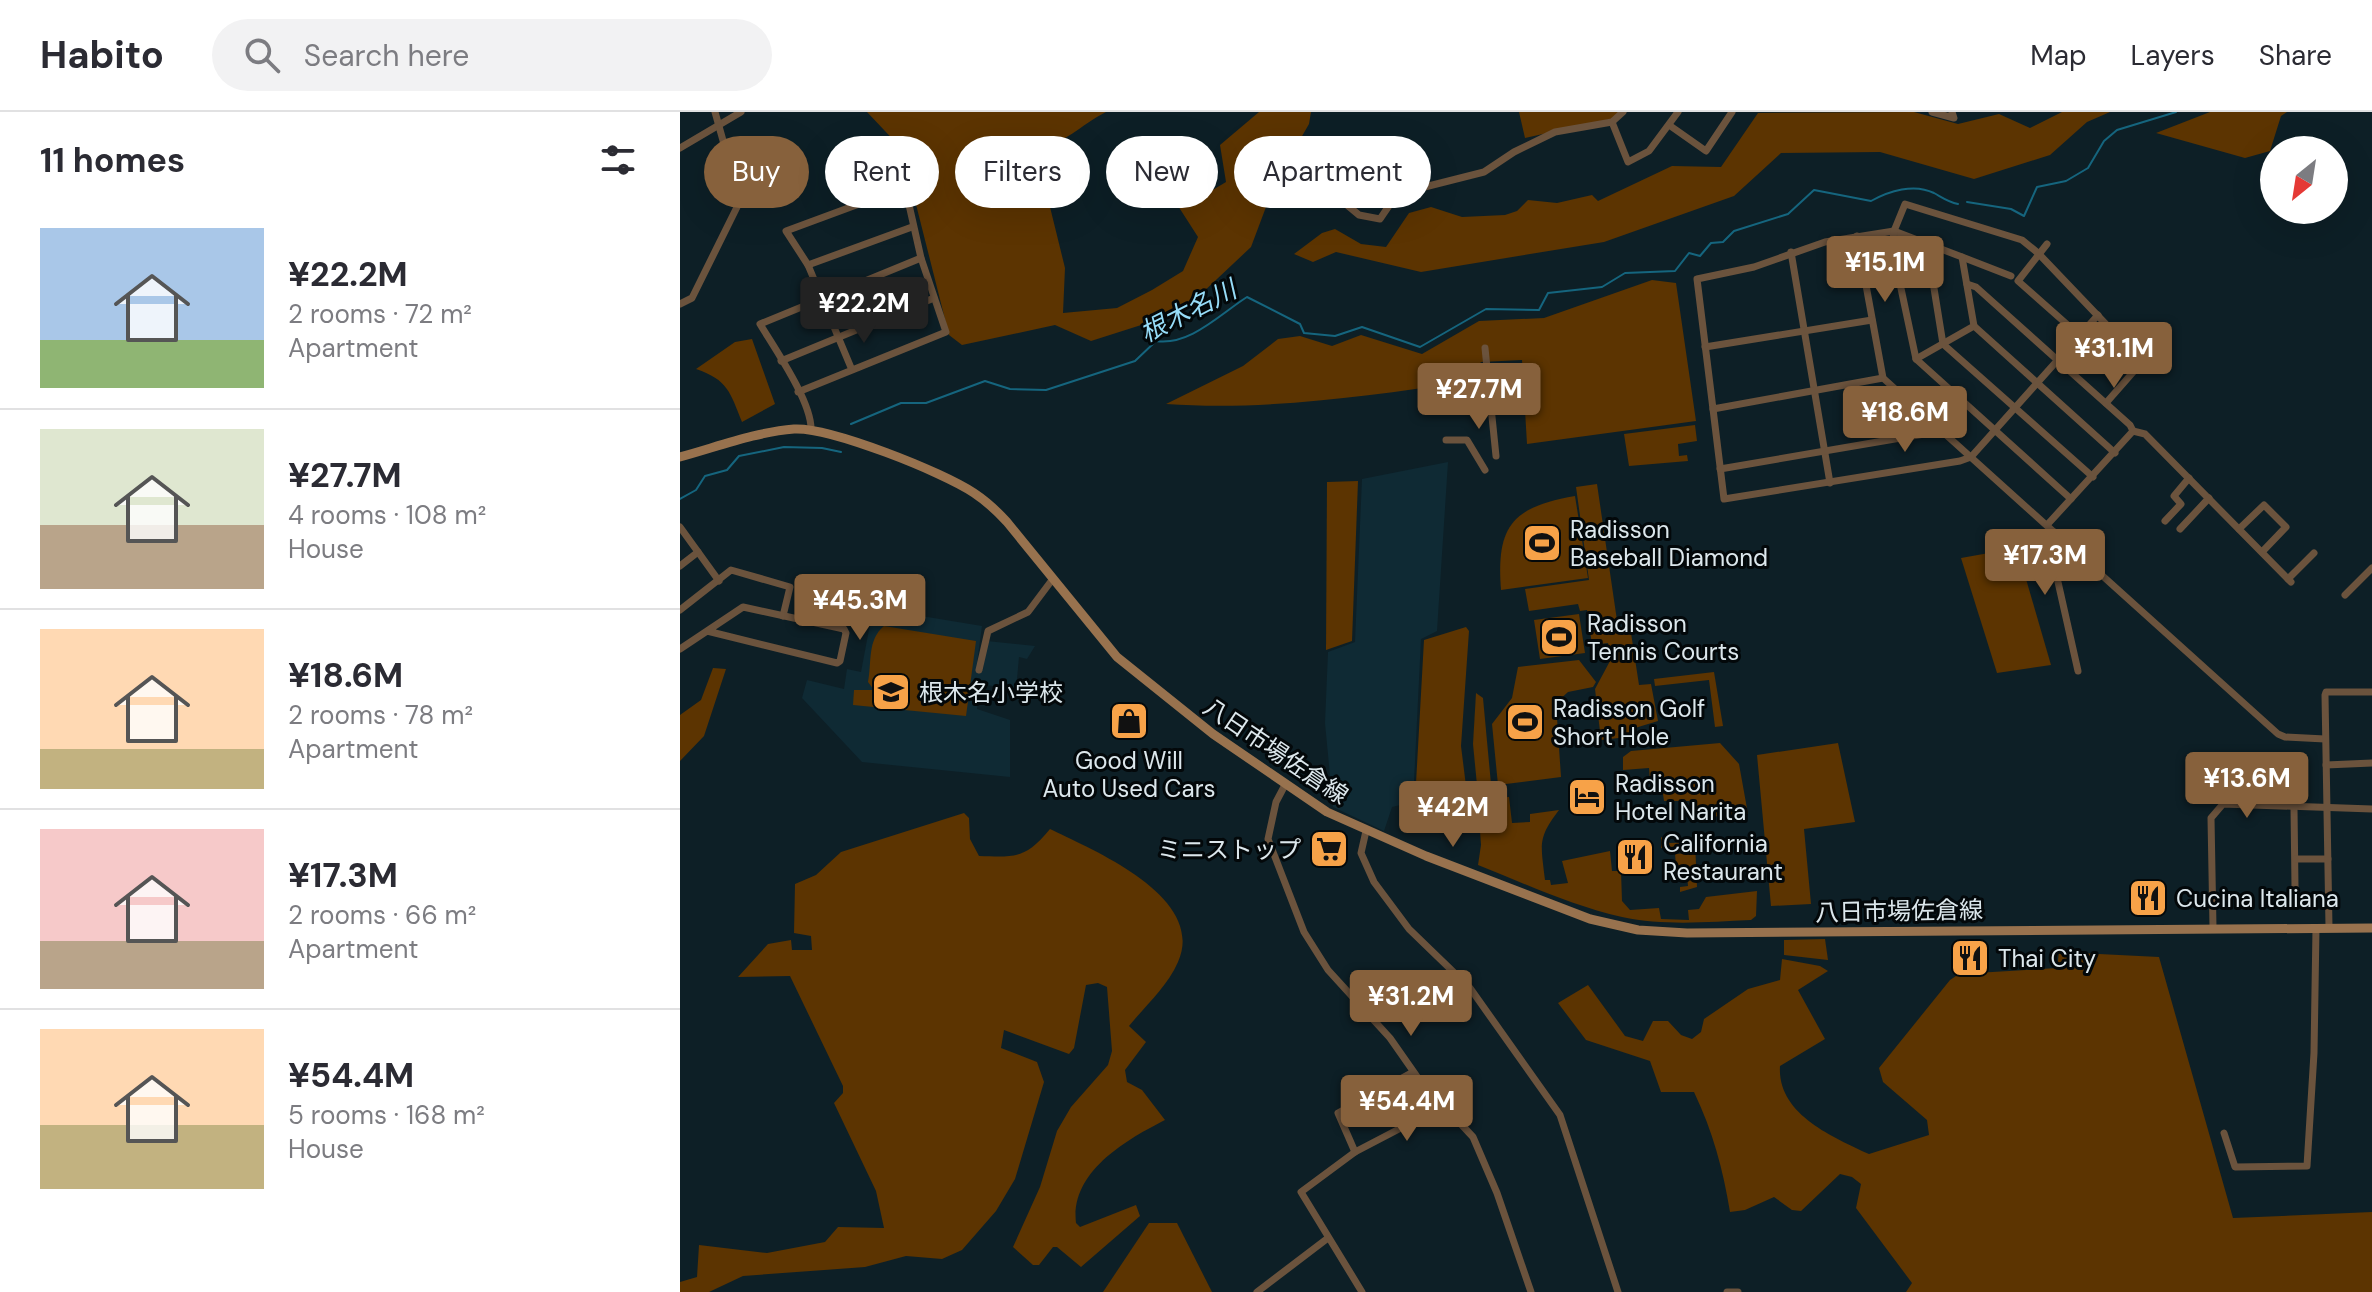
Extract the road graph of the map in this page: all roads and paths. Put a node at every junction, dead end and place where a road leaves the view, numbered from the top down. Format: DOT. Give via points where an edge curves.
graph roads {
  1 [pos="715,112"];
  2 [pos="741,112"];
  3 [pos="1623,112"];
  4 [pos="1678,112"];
  5 [pos="1732,112"];
  6 [pos="1932,112"];
  7 [pos="1952,112"];
  8 [pos="1612,122"];
  9 [pos="718,124"];
  10 [pos="1669,125"];
  11 [pos="680,148"];
  12 [pos="1431,185"];
  13 [pos="1397,194"];
  14 [pos="912,227"];
  15 [pos="1894,231"];
  16 [pos="1857,236"];
  17 [pos="2047,244"];
  18 [pos="1927,245"];
  19 [pos="1791,252"];
  20 [pos="2038,253"];
  21 [pos="1962,257"];
  22 [pos="921,258"];
  23 [pos="808,265"];
  24 [pos="2011,276"];
  25 [pos="1967,284"];
  26 [pos="822,298"];
  27 [pos="934,298"];
  28 [pos="680,304"];
  29 [pos="2098,315"];
  30 [pos="1872,320"];
  31 [pos="1974,326"];
  32 [pos="1804,331"];
  33 [pos="2079,335"];
  34 [pos="839,338"];
  35 [pos="1943,344"];
  36 [pos="1705,347"];
  37 [pos="1485,348"];
  38 [pos="1916,359"];
  39 [pos="2058,359"];
  40 [pos="781,361"];
  41 [pos="852,370"];
  42 [pos="1883,378"];
  43 [pos="2036,382"];
  44 [pos="798,392"];
  45 [pos="1814,392"];
  46 [pos="2106,403"];
  47 [pos="2015,407"];
  48 [pos="1713,409"];
  49 [pos="1938,428"];
  50 [pos="811,430"];
  51 [pos="2133,431"];
  52 [pos="1994,432"];
  53 [pos="1446,440"];
  54 [pos="1824,451"];
  55 [pos="2115,453"];
  56 [pos="1496,456"];
  57 [pos="680,457"];
  58 [pos="1971,457"];
  59 [pos="1720,469"];
  60 [pos="1485,470"];
  61 [pos="2093,477"];
  62 [pos="2189,478"];
  63 [pos="1830,483"];
  64 [pos="2209,498"];
  65 [pos="2071,499"];
  66 [pos="2165,521"];
  67 [pos="2047,525"];
  68 [pos="680,527"];
  69 [pos="2180,529"];
  70 [pos="2239,529"];
  71 [pos="2054,532"];
  72 [pos="698,552"];
  73 [pos="2262,552"];
  74 [pos="2314,553"];
  75 [pos="680,566"];
  76 [pos="2372,568"];
  77 [pos="1052,580"];
  78 [pos="719,581"];
  79 [pos="2345,595"];
  80 [pos="680,610"];
  81 [pos="783,616"];
  82 [pos="707,631"];
  83 [pos="680,649"];
  84 [pos="979,670"];
  85 [pos="2078,671"];
  86 [pos="2372,692"];
  87 [pos="2325,739"];
  88 [pos="2372,763"];
  89 [pos="2326,765"];
  90 [pos="1285,785"];
  91 [pos="2294,808"];
  92 [pos="2328,809"];
  93 [pos="2372,809"];
  94 [pos="1366,831"];
  95 [pos="2296,859"];
  96 [pos="2328,859"];
  97 [pos="2295,887"];
  98 [pos="2213,927"];
  99 [pos="2329,927"];
  100 [pos="2316,928"];
  101 [pos="2372,928"];
  102 [pos="1413,1072"];
  103 [pos="1443,1106"];
  104 [pos="2224,1133"];
  105 [pos="1355,1152"];
  106 [pos="1328,1238"];
  107 [pos="1359,1291"];
  108 [pos="1257,1292"];
  109 [pos="1531,1292"];
  110 [pos="1618,1292"];
  111 [pos="1727,1292"];
  112 [pos="1738,1292"];
  1 -- 9 [label="street"];
  2 -- 9 [label="street"];
  3 -- 8 [label="street"];
  4 -- 10 [label="street"];
  5 -- 10 [label="street" via="1706,151"];
  6 -- 7 [label="street" via="1954,118"];
  8 -- 10 [label="street" via="1628,162 1649,151"];
  8 -- 12 [label="street" via="1555,132 1484,172"];
  9 -- 11 [label="street"];
  9 -- 28 [label="street" via="740,201 692,298"];
  13 -- 13 [label="street" via="1372,200 1347,205 1359,215 1380,219"];
  14 -- 22 [label="street"];
  14 -- 23 [label="street"];
  14 -- 23 [label="street" via="905,187 877,195 786,231"];
  15 -- 16 [label="street"];
  15 -- 18 [label="street"];
  15 -- 20 [label="street" via="1905,204 2022,240"];
  15 -- 38 [label="street" via="1892,246"];
  16 -- 19 [label="street"];
  16 -- 30 [label="street"];
  17 -- 20 [label="street"];
  18 -- 21 [label="street"];
  18 -- 35 [label="street"];
  19 -- 32 [label="street"];
  19 -- 36 [label="street" via="1754,267 1697,279"];
  20 -- 29 [label="street"];
  20 -- 33 [label="street" via="2018,281"];
  21 -- 24 [label="street"];
  21 -- 25 [label="street"];
  22 -- 26 [label="street"];
  22 -- 27 [label="street"];
  23 -- 26 [label="street"];
  25 -- 31 [label="street"];
  25 -- 39 [label="street"];
  26 -- 34 [label="street"];
  26 -- 40 [label="street" via="760,324"];
  27 -- 34 [label="street"];
  27 -- 41 [label="street" via="946,332"];
  29 -- 33 [label="street"];
  29 -- 46 [label="street" via="2142,362"];
  30 -- 32 [label="street"];
  30 -- 42 [label="street"];
  31 -- 35 [label="street"];
  31 -- 43 [label="street"];
  32 -- 36 [label="street"];
  32 -- 45 [label="street"];
  33 -- 39 [label="street"];
  34 -- 40 [label="street"];
  34 -- 41 [label="street"];
  35 -- 38 [label="street"];
  35 -- 47 [label="street"];
  36 -- 48 [label="street"];
  37 -- 56 [label="street"];
  38 -- 52 [label="street"];
  39 -- 43 [label="street"];
  39 -- 46 [label="street"];
  40 -- 44 [label="street"];
  41 -- 44 [label="street"];
  42 -- 45 [label="street"];
  42 -- 49 [label="street"];
  43 -- 47 [label="street"];
  43 -- 55 [label="street"];
  44 -- 50 [label="street"];
  45 -- 48 [label="street"];
  45 -- 54 [label="street"];
  46 -- 51 [label="street"];
  47 -- 52 [label="street"];
  47 -- 61 [label="street"];
  48 -- 59 [label="street"];
  49 -- 54 [label="street"];
  49 -- 58 [label="street"];
  50 -- 57 [label="main road, 八日市場佐倉線" via="779,431"];
  50 -- 77 [label="main road, 八日市場佐倉線" via="975,493 1007,522"];
  51 -- 55 [label="street"];
  51 -- 62 [label="street" via="2145,434"];
  52 -- 58 [label="street"];
  52 -- 65 [label="street"];
  53 -- 60 [label="street" via="1467,440"];
  54 -- 59 [label="street"];
  54 -- 63 [label="street"];
  55 -- 61 [label="street"];
  58 -- 63 [label="street"];
  58 -- 67 [label="street"];
  59 -- 63 [label="street" via="1724,499"];
  61 -- 65 [label="street"];
  62 -- 64 [label="street"];
  62 -- 66 [label="street" via="2174,496 2181,504"];
  64 -- 69 [label="street"];
  64 -- 70 [label="street"];
  65 -- 67 [label="street"];
  67 -- 71 [label="street"];
  68 -- 72 [label="street"];
  70 -- 73 [label="street"];
  70 -- 73 [label="street" via="2264,505 2286,527"];
  71 -- 85 [label="street" via="2049,542"];
  71 -- 87 [label="street" via="2278,734"];
  72 -- 75 [label="street"];
  72 -- 78 [label="street"];
  73 -- 74 [label="street" via="2289,580"];
  76 -- 79 [label="street"];
  77 -- 84 [label="street" via="1028,612 988,631"];
  77 -- 90 [label="main road, 八日市場佐倉線" via="1131,670"];
  78 -- 80 [label="street"];
  78 -- 81 [label="street" via="731,570 790,587"];
  81 -- 82 [label="street" via="739,607"];
  81 -- 82 [label="street" via="844,629 840,661"];
  82 -- 83 [label="street"];
  86 -- 87 [label="street" via="2326,692"];
  87 -- 89 [label="street"];
  88 -- 89 [label="street"];
  89 -- 92 [label="street"];
  90 -- 94 [label="main road, 八日市場佐倉線"];
  90 -- 102 [label="street" via="1268,839 1304,932 1328,970 1398,1046"];
  91 -- 92 [label="street"];
  91 -- 95 [label="street"];
  91 -- 98 [label="street" via="2223,804 2213,814"];
  92 -- 93 [label="street"];
  92 -- 96 [label="street"];
  94 -- 98 [label="main road, 八日市場佐倉線" via="1562,909 1646,931"];
  94 -- 110 [label="street" via="1362,859 1383,895 1409,929 1470,988 1560,1115"];
  95 -- 96 [label="street"];
  95 -- 97 [label="street"];
  96 -- 99 [label="street"];
  98 -- 100 [label="main road, 八日市場佐倉線"];
  99 -- 100 [label="main road, 八日市場佐倉線"];
  99 -- 101 [label="main road, 八日市場佐倉線"];
  100 -- 104 [label="street" via="2307,1166 2235,1167"];
  102 -- 103 [label="street"];
  102 -- 105 [label="street" via="1338,1113"];
  103 -- 105 [label="street"];
  103 -- 109 [label="street" via="1473,1137"];
  105 -- 106 [label="street" via="1301,1192"];
  106 -- 107 [label="street"];
  106 -- 108 [label="street"];
  111 -- 112 [label="street"];
}
